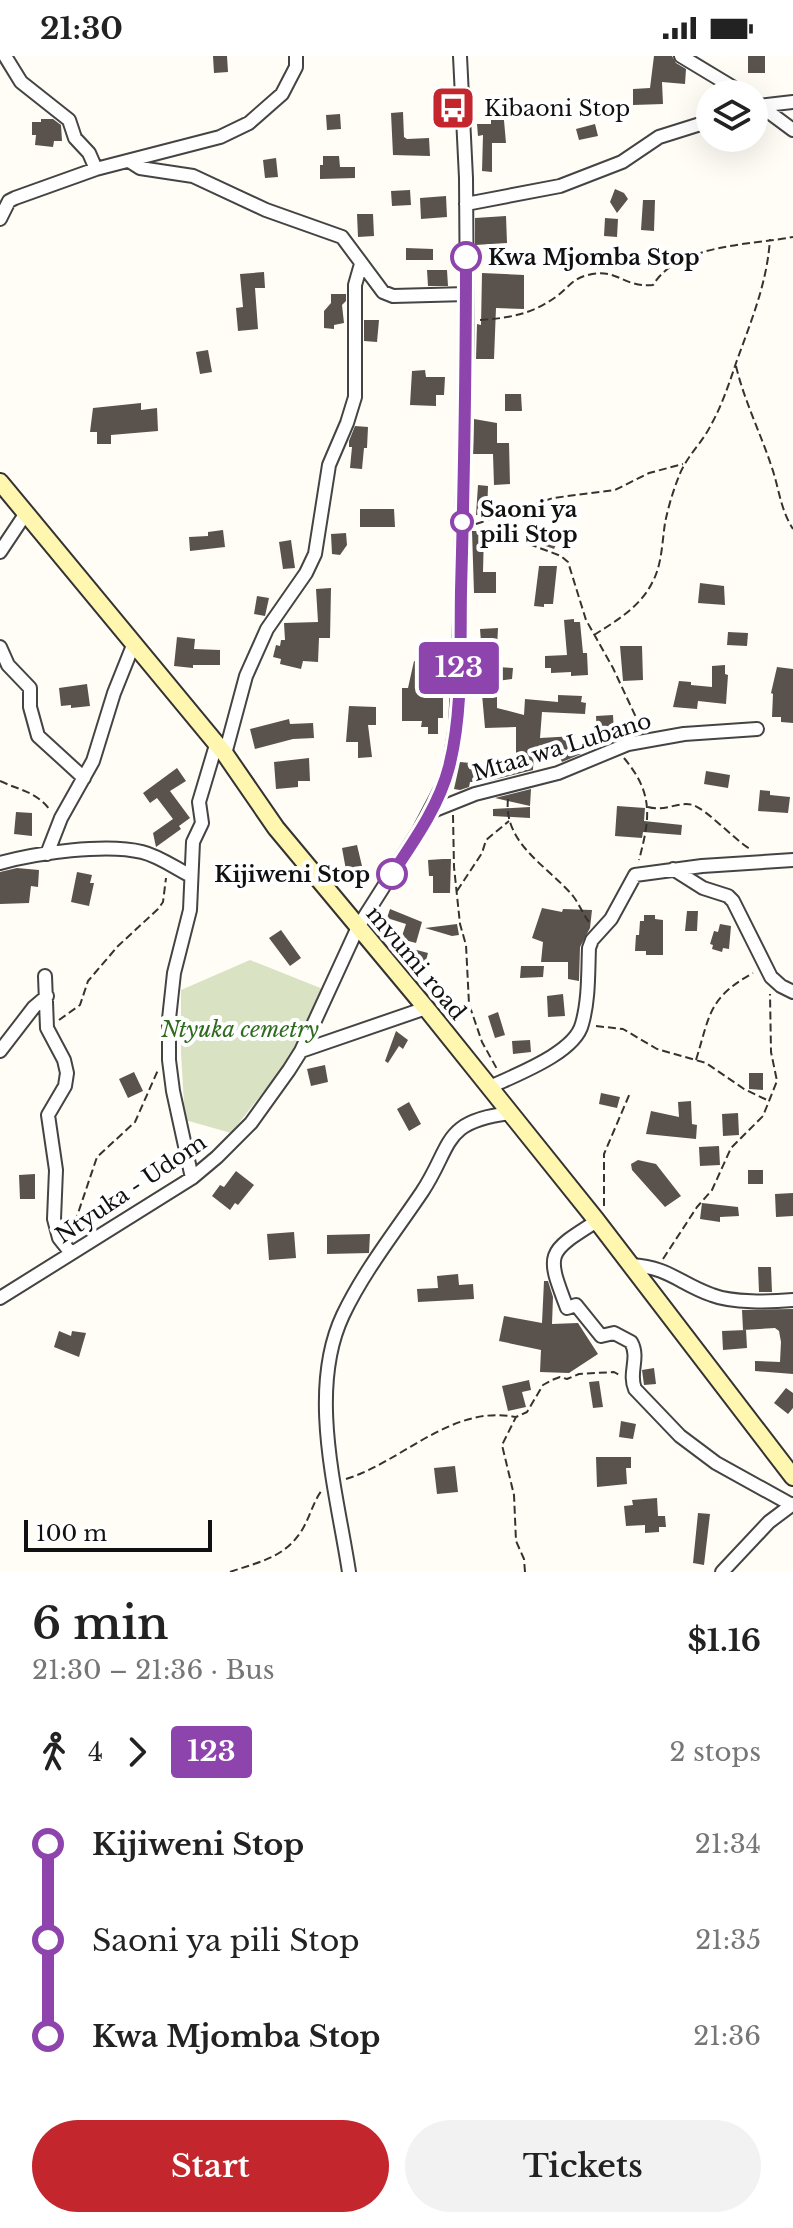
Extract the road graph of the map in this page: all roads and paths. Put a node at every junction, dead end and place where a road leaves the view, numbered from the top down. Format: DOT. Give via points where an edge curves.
graph roads {
  1 [pos="5,56"];
  2 [pos="296,56"];
  3 [pos="460,56"];
  4 [pos="681,56"];
  5 [pos="721,80"];
  6 [pos="793,102"];
  7 [pos="768,103"];
  8 [pos="768,112"];
  9 [pos="696,125"];
  10 [pos="793,130"];
  11 [pos="129,161"];
  12 [pos="96,169"];
  13 [pos="466,204"];
  14 [pos="0,219"];
  15 [pos="793,237"];
  16 [pos="770,239"];
  17 [pos="361,264"];
  18 [pos="467,294"];
  19 [pos="467,320"];
  20 [pos="736,364"];
  21 [pos="684,464"];
  22 [pos="2,488"];
  23 [pos="26,513"];
  24 [pos="462,529"];
  25 [pos="793,529"];
  26 [pos="529,544"];
  27 [pos="0,552"];
  28 [pos="594,635"];
  29 [pos="134,643"];
  30 [pos="0,647"];
  31 [pos="757,729"];
  32 [pos="646,740"];
  33 [pos="615,748"];
  34 [pos="221,750"];
  35 [pos="84,778"];
  36 [pos="0,781"];
  37 [pos="508,786"];
  38 [pos="452,802"];
  39 [pos="648,807"];
  40 [pos="430,812"];
  41 [pos="510,820"];
  42 [pos="57,825"];
  43 [pos="757,853"];
  44 [pos="47,854"];
  45 [pos="793,860"];
  46 [pos="778,862"];
  47 [pos="0,863"];
  48 [pos="169,865"];
  49 [pos="673,869"];
  50 [pos="793,870"];
  51 [pos="191,876"];
  52 [pos="633,877"];
  53 [pos="456,893"];
  54 [pos="358,927"];
  55 [pos="600,932"];
  56 [pos="768,972"];
  57 [pos="45,976"];
  58 [pos="793,992"];
  59 [pos="47,996"];
  60 [pos="426,1008"];
  61 [pos="582,1026"];
  62 [pos="47,1028"];
  63 [pos="0,1051"];
  64 [pos="301,1051"];
  65 [pos="696,1060"];
  66 [pos="159,1065"];
  67 [pos="497,1084"];
  68 [pos="630,1093"];
  69 [pos="769,1101"];
  70 [pos="511,1113"];
  71 [pos="192,1178"];
  72 [pos="601,1214"];
  73 [pos="68,1249"];
  74 [pos="631,1265"];
  75 [pos="657,1268"];
  76 [pos="0,1298"];
  77 [pos="793,1300"];
  78 [pos="632,1384"];
  79 [pos="516,1417"];
  80 [pos="793,1477"];
  81 [pos="331,1483"];
  82 [pos="793,1504"];
  83 [pos="230,1572"];
  84 [pos="349,1572"];
  85 [pos="525,1572"];
  86 [pos="722,1572"];
  1 -- 12 [label="street" via="21,82 69,120"];
  2 -- 11 [label="street" via="282,94 249,123 220,137"];
  3 -- 13 [label="street, Ntyuka - Udom"];
  4 -- 5 [label="street"];
  6 -- 7 [label="street"];
  8 -- 10 [label="street"];
  9 -- 13 [label="street" via="659,137 622,162 560,186"];
  11 -- 12 [label="street"];
  11 -- 17 [label="street" via="140,168 193,176 342,237"];
  12 -- 14 [label="street" via="9,201"];
  13 -- 18 [label="street, Ntyuka - Udom"];
  15 -- 16 [label="path"];
  16 -- 19 [label="path" via="705,252 660,273 653,285 639,287 611,273 589,274 571,281 537,309 512,318"];
  16 -- 20 [label="path" via="762,293"];
  17 -- 18 [label="street" via="383,292 393,296"];
  17 -- 34 [label="street" via="355,285 355,397 329,465 315,554 267,629"];
  18 -- 19 [label="street, Ntyuka - Udom"];
  19 -- 24 [label="street, Ntyuka - Udom"];
  20 -- 21 [label="path" via="713,422"];
  20 -- 25 [label="path"];
  21 -- 24 [label="path" via="615,490 553,498"];
  21 -- 28 [label="path" via="653,582 622,617"];
  22 -- 23 [label="street, mvumi road"];
  23 -- 27 [label="street"];
  23 -- 29 [label="street, mvumi road"];
  24 -- 40 [label="street, Ntyuka - Udom" via="456,726 449,768"];
  26 -- 28 [label="path" via="568,562"];
  28 -- 32 [label="path"];
  29 -- 34 [label="street, mvumi road"];
  29 -- 35 [label="street"];
  30 -- 35 [label="street" via="8,665 30,688 38,736"];
  31 -- 32 [label="street, Mtaa wa Lubano"];
  32 -- 33 [label="street, Mtaa wa Lubano"];
  33 -- 37 [label="street, Mtaa wa Lubano" via="558,773"];
  33 -- 39 [label="path" via="638,777"];
  34 -- 51 [label="street" via="199,802 202,823 193,842"];
  34 -- 54 [label="street, mvumi road" via="276,828"];
  35 -- 42 [label="street"];
  36 -- 42 [label="path" via="43,800"];
  37 -- 38 [label="street, Mtaa wa Lubano"];
  37 -- 41 [label="path"];
  38 -- 40 [label="street, Mtaa wa Lubano"];
  38 -- 53 [label="path"];
  39 -- 43 [label="path" via="697,806"];
  39 -- 52 [label="path"];
  40 -- 54 [label="street, Ntyuka - Udom"];
  41 -- 53 [label="path" via="486,840"];
  41 -- 55 [label="path" via="527,850"];
  42 -- 44 [label="street"];
  44 -- 47 [label="street"];
  44 -- 48 [label="street" via="127,850"];
  45 -- 46 [label="street"];
  46 -- 49 [label="street"];
  46 -- 50 [label="street"];
  48 -- 51 [label="street"];
  48 -- 62 [label="path" via="158,909 88,981 80,1005"];
  49 -- 52 [label="street"];
  49 -- 56 [label="street" via="733,901"];
  51 -- 71 [label="street" via="168,1035 175,1107"];
  52 -- 55 [label="street"];
  53 -- 67 [label="path" via="469,1004"];
  54 -- 60 [label="street, mvumi road"];
  54 -- 64 [label="street, Ntyuka - Udom"];
  55 -- 61 [label="street" via="589,948"];
  56 -- 58 [label="street"];
  56 -- 65 [label="path" via="726,990 707,1020"];
  56 -- 69 [label="path" via="777,1081"];
  57 -- 59 [label="street"];
  59 -- 62 [label="street"];
  59 -- 63 [label="street"];
  60 -- 64 [label="street"];
  60 -- 67 [label="street, mvumi road"];
  61 -- 65 [label="path" via="623,1029 657,1049"];
  61 -- 67 [label="street" via="557,1053"];
  62 -- 73 [label="street" via="67,1073 47,1122 56,1170 54,1219"];
  64 -- 71 [label="street, Ntyuka - Udom" via="251,1123"];
  65 -- 69 [label="path"];
  66 -- 73 [label="path" via="135,1122 97,1157"];
  67 -- 70 [label="street, mvumi road"];
  68 -- 72 [label="path" via="604,1154"];
  69 -- 75 [label="path" via="758,1124 731,1148 712,1190"];
  70 -- 72 [label="street, mvumi road"];
  70 -- 81 [label="street" via="467,1124 447,1142 424,1188 341,1318 326,1386"];
  71 -- 73 [label="street, Ntyuka - Udom"];
  72 -- 74 [label="street, mvumi road"];
  72 -- 78 [label="street" via="567,1241 551,1267 567,1308 576,1305 601,1336 614,1333 631,1342 636,1355"];
  73 -- 76 [label="street, Ntyuka - Udom"];
  74 -- 75 [label="street"];
  74 -- 80 [label="street, mvumi road"];
  75 -- 77 [label="street" via="721,1298"];
  78 -- 79 [label="path" via="614,1372 560,1377 543,1385 527,1412"];
  78 -- 82 [label="street" via="662,1418 716,1463"];
  79 -- 81 [label="path" via="490,1416 454,1425 365,1472"];
  79 -- 85 [label="path" via="502,1445"];
  81 -- 83 [label="path" via="292,1542 264,1562"];
  81 -- 84 [label="street"];
  82 -- 86 [label="street"];
}
